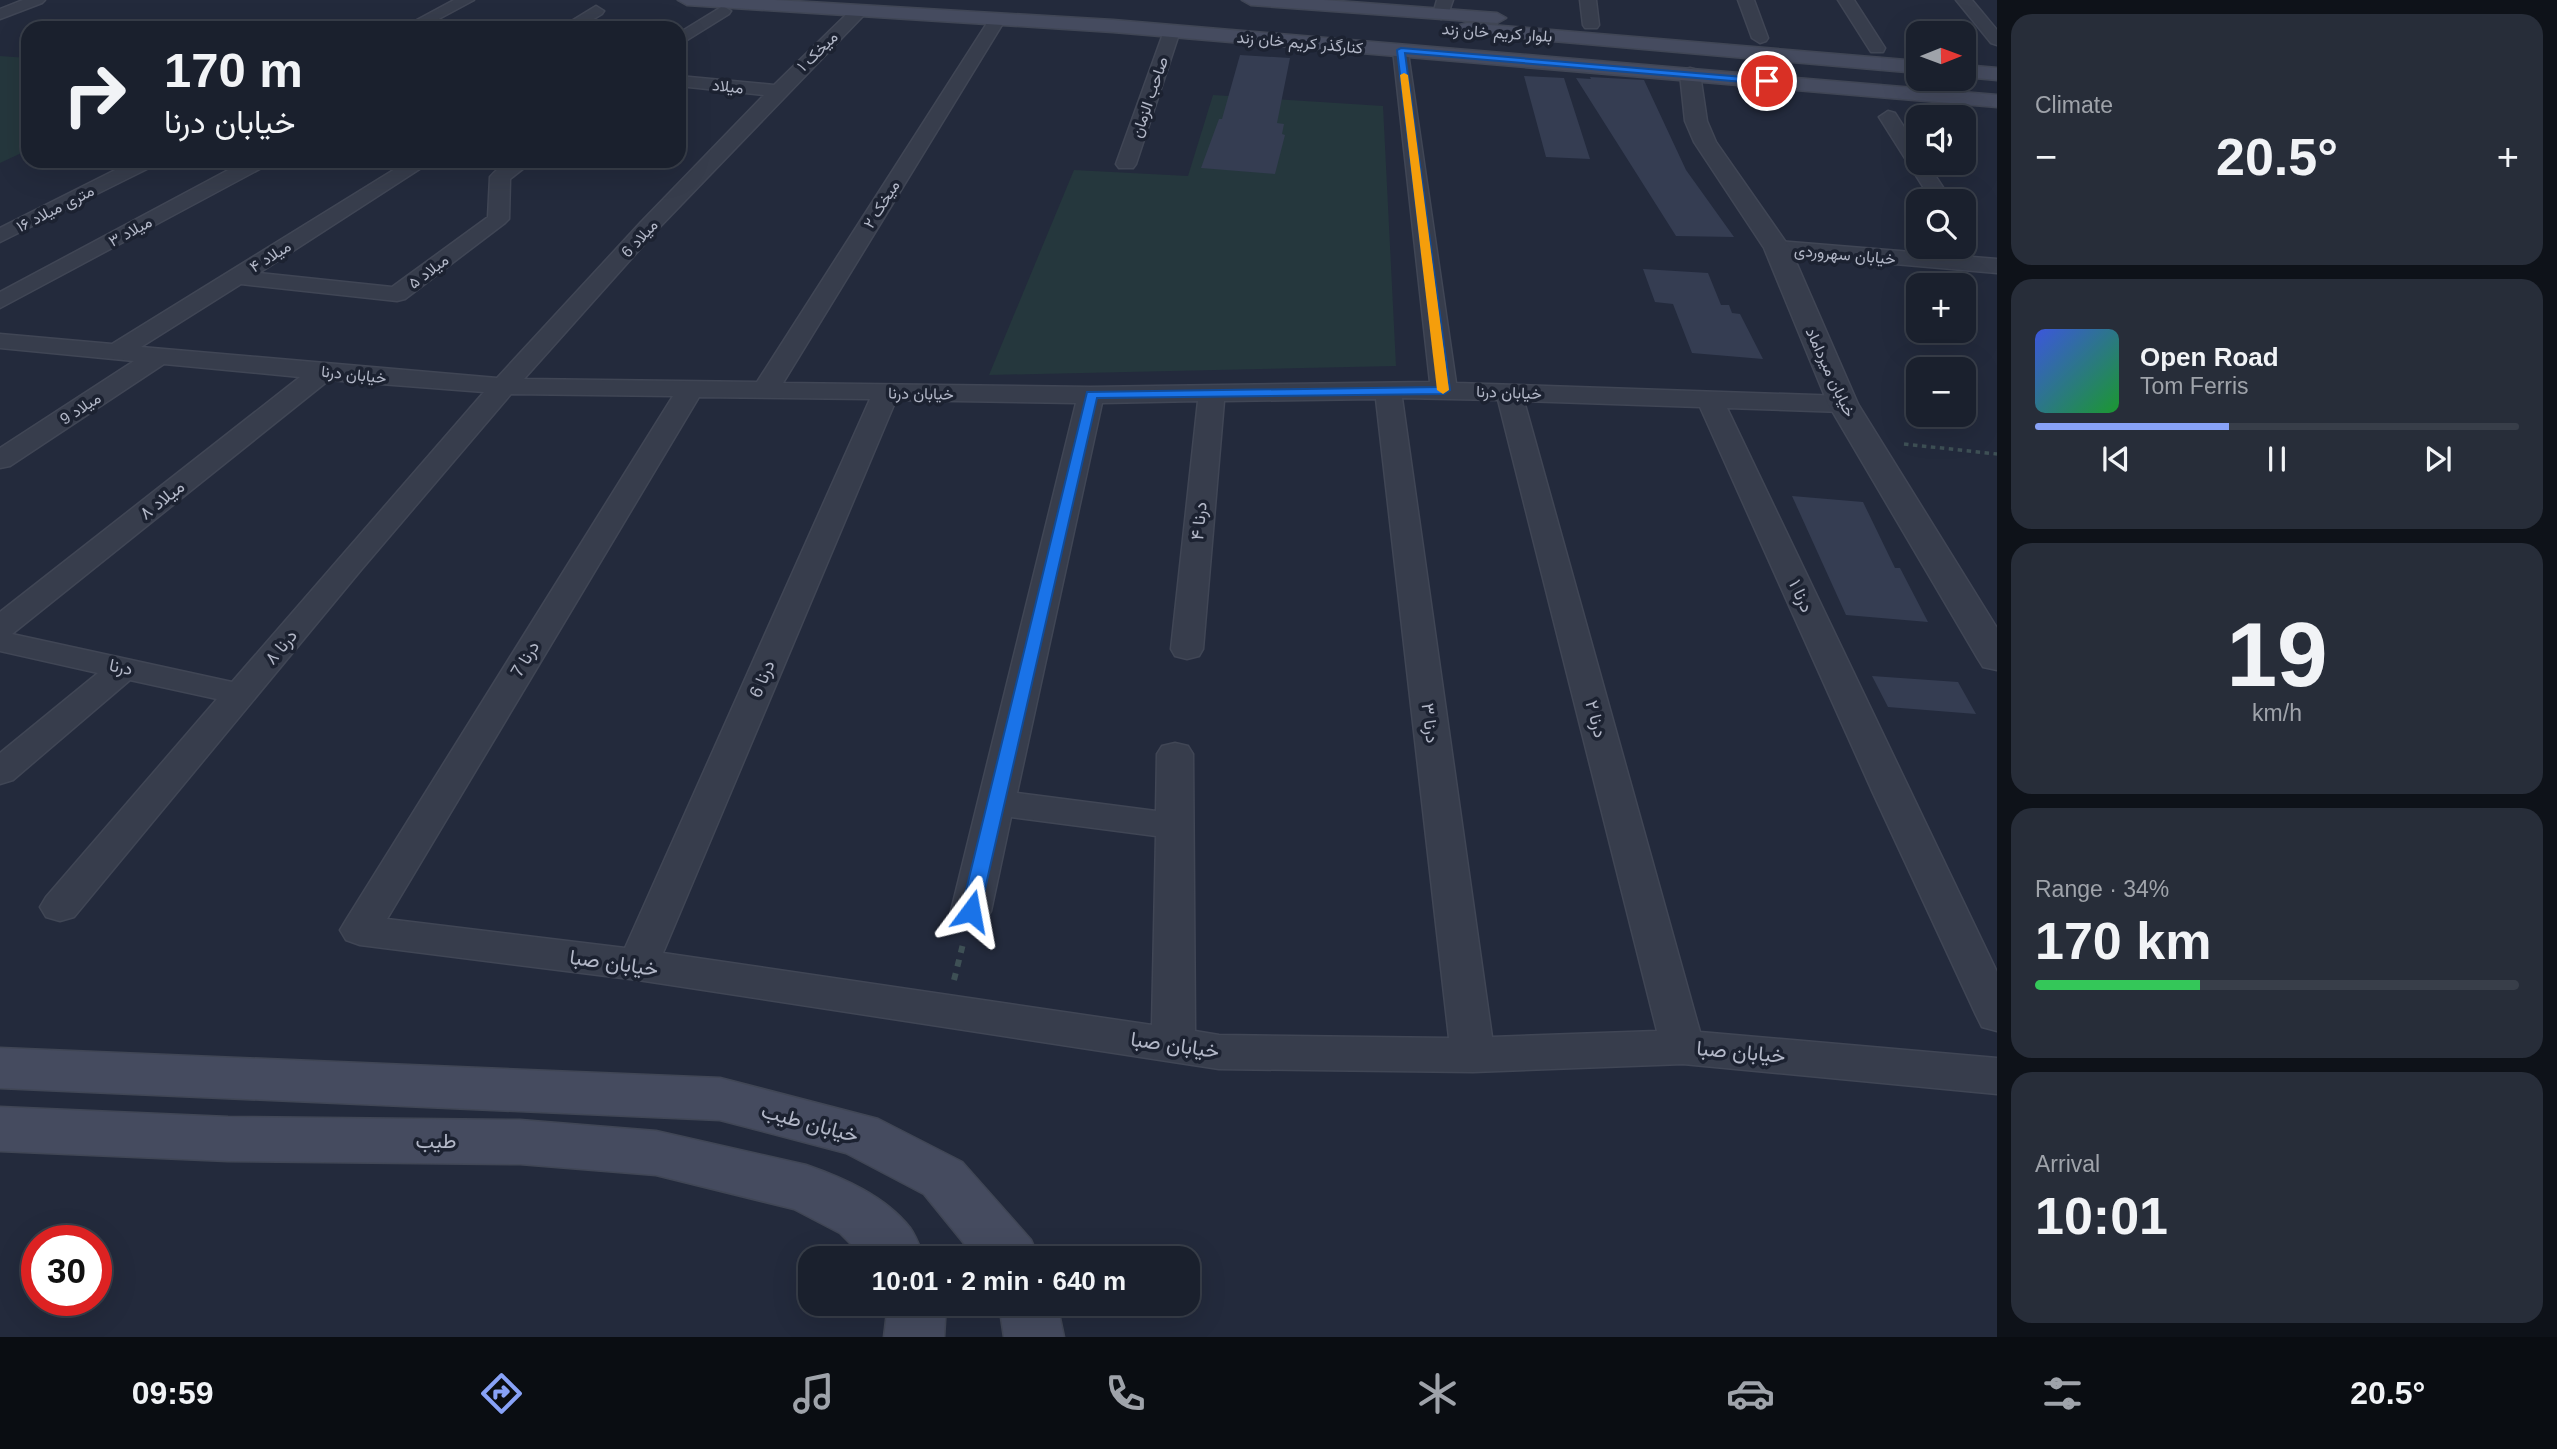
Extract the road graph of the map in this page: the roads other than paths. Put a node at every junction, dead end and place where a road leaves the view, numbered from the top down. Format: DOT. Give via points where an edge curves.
graph roads {
  1 [pos="37,0"];
  2 [pos="466,0"];
  3 [pos="687,0"];
  4 [pos="886,0"];
  5 [pos="1588,0"];
  6 [pos="1746,0"];
  7 [pos="1846,0"];
  8 [pos="1964,0"];
  9 [pos="1291,2"];
  10 [pos="962,6"];
  11 [pos="1245,6"];
  12 [pos="596,11"];
  13 [pos="723,11"];
  14 [pos="858,12"];
  15 [pos="0,14"];
  16 [pos="1444,14"];
  17 [pos="996,20"];
  18 [pos="425,21"];
  19 [pos="580,21"];
  20 [pos="1080,24"];
  21 [pos="1591,25"];
  22 [pos="1172,31"];
  23 [pos="686,35"];
  24 [pos="1759,38"];
  25 [pos="1997,40"];
  26 [pos="1658,44"];
  27 [pos="1877,48"];
  28 [pos="1401,50"];
  29 [pos="1906,51"];
  30 [pos="1786,55"];
  31 [pos="1976,57"];
  32 [pos="1997,59"];
  33 [pos="1906,66"];
  34 [pos="1683,68"];
  35 [pos="1798,72"];
  36 [pos="1976,79"];
  37 [pos="686,82"];
  38 [pos="776,91"];
  39 [pos="1993,91"];
  40 [pos="1888,117"];
  41 [pos="1126,163"];
  42 [pos="134,168"];
  43 [pos="247,168"];
  44 [pos="411,168"];
  45 [pos="513,168"];
  46 [pos="1934,189"];
  47 [pos="0,236"];
  48 [pos="1777,248"];
  49 [pos="1976,251"];
  50 [pos="1990,266"];
  51 [pos="237,277"];
  52 [pos="1997,287"];
  53 [pos="0,301"];
  54 [pos="0,341"];
  55 [pos="118,351"];
  56 [pos="161,355"];
  57 [pos="324,371"];
  58 [pos="502,386"];
  59 [pos="691,388"];
  60 [pos="766,389"];
  61 [pos="1444,390"];
  62 [pos="1388,391"];
  63 [pos="1509,392"];
  64 [pos="886,393"];
  65 [pos="1212,393"];
  66 [pos="1091,395"];
  67 [pos="1710,399"];
  68 [pos="1843,404"];
  69 [pos="0,460"];
  70 [pos="0,628"];
  71 [pos="0,641"];
  72 [pos="1186,649"];
  73 [pos="1997,659"];
  74 [pos="124,668"];
  75 [pos="241,694"];
  76 [pos="1175,754"];
  77 [pos="0,772"];
  78 [pos="996,803"];
  79 [pos="1174,826"];
  80 [pos="60,907"];
  81 [pos="971,911"];
  82 [pos="360,930"];
  83 [pos="638,965"];
  84 [pos="1997,1015"];
  85 [pos="1173,1045"];
  86 [pos="1683,1046"];
  87 [pos="1473,1055"];
  88 [pos="0,1068"];
  89 [pos="1997,1076"];
  90 [pos="0,1129"];
  91 [pos="891,1246"];
  92 [pos="1001,1246"];
  93 [pos="916,1316"];
  94 [pos="1030,1316"];
  95 [pos="914,1337"];
  96 [pos="1034,1337"];
  1 -- 15 [label="street"];
  2 -- 18 [label="street"];
  3 -- 14 [label="main road, کنارگذر کریم خان زند"];
  4 -- 10 [label="main road, بلوار کریم خان زند"];
  5 -- 21 [label="street"];
  6 -- 24 [label="street"];
  7 -- 27 [label="street"];
  8 -- 25 [label="street"];
  9 -- 11 [label="main road"];
  9 -- 16 [label="main road"];
  10 -- 20 [label="main road"];
  10 -- 34 [label="main road, بلوار کریم خان زند"];
  11 -- 16 [label="main road, بلوار کریم خان زند"];
  12 -- 19 [label="street"];
  13 -- 23 [label="street"];
  14 -- 17 [label="main road, کنارگذر کریم خان زند"];
  14 -- 38 [label="street, میخک ۱"];
  16 -- 21 [label="main road"];
  16 -- 26 [label="main road, بلوار کریم خان زند"];
  17 -- 20 [label="main road, کنارگذر کریم خان زند"];
  17 -- 60 [label="street, میخک ۲"];
  20 -- 22 [label="main road, کنارگذر کریم خان زند"];
  21 -- 24 [label="main road"];
  22 -- 28 [label="main road, کنارگذر کریم خان زند"];
  22 -- 41 [label="street, صاحب الزمان"];
  24 -- 27 [label="main road"];
  26 -- 30 [label="main road, بلوار کریم خان زند"];
  26 -- 34 [label="main road" via="1681,56"];
  27 -- 29 [label="main road"];
  28 -- 34 [label="main road, کنارگذر کریم خان زند"];
  28 -- 61 [label="street"];
  30 -- 33 [label="main road, بلوار کریم خان زند"];
  30 -- 35 [label="main road" via="1785,62"];
  31 -- 32 [label="main road"];
  34 -- 35 [label="main road, بلوار کریم خان زند"];
  34 -- 39 [label="main road, کنارگذر کریم خان زند"];
  34 -- 48 [label="street, خیابان میرداماد" via="1705,142"];
  35 -- 39 [label="main road, بلوار کریم خان زند"];
  36 -- 39 [label="main road"];
  37 -- 38 [label="street, میلاد"];
  38 -- 58 [label="street, میلاد 6"];
  40 -- 46 [label="street"];
  42 -- 47 [label="street, ۱۶ متری میلاد"];
  43 -- 53 [label="street, میلاد ۳"];
  44 -- 51 [label="street, میلاد ۴"];
  45 -- 51 [label="street, میلاد ۵" via="500,177 498,219 397,294"];
  48 -- 50 [label="street, خیابان سهروردی"];
  48 -- 68 [label="street, خیابان میرداماد"];
  49 -- 50 [label="street"];
  50 -- 52 [label="street"];
  51 -- 55 [label="street, میلاد ۴"];
  54 -- 55 [label="street, خیابان درنا"];
  55 -- 56 [label="street, خیابان درنا"];
  56 -- 57 [label="street, خیابان درنا"];
  56 -- 69 [label="street, میلاد 9"];
  57 -- 58 [label="street, خیابان درنا"];
  57 -- 70 [label="street, میلاد ۸"];
  58 -- 59 [label="street, خیابان درنا"];
  58 -- 75 [label="street, درنا ۸"];
  59 -- 60 [label="street, خیابان درنا"];
  59 -- 82 [label="street, درنا 7"];
  60 -- 64 [label="street, خیابان درنا"];
  61 -- 62 [label="street, خیابان درنا"];
  61 -- 63 [label="street, خیابان درنا"];
  62 -- 65 [label="street, خیابان درنا"];
  62 -- 87 [label="street, درنا ۳"];
  63 -- 67 [label="street, خیابان درنا"];
  63 -- 86 [label="street, درنا ۲"];
  64 -- 66 [label="street, خیابان درنا"];
  64 -- 83 [label="street, درنا 6"];
  65 -- 66 [label="street, خیابان درنا"];
  65 -- 72 [label="street, درنا ۴"];
  66 -- 78 [label="street"];
  67 -- 68 [label="street, خیابان درنا"];
  67 -- 84 [label="street, درنا ۱"];
  68 -- 73 [label="street, خیابان میرداماد"];
  71 -- 74 [label="street, درنا"];
  74 -- 75 [label="street, درنا"];
  74 -- 77 [label="street"];
  75 -- 80 [label="street, درنا ۸"];
  76 -- 79 [label="street"];
  78 -- 79 [label="street"];
  78 -- 81 [label="street"];
  79 -- 85 [label="street"];
  82 -- 83 [label="street, خیابان صبا"];
  83 -- 85 [label="street, خیابان صبا"];
  85 -- 87 [label="street, خیابان صبا" via="1219,1052"];
  86 -- 87 [label="street, خیابان صبا"];
  86 -- 89 [label="street, خیابان صبا"];
  88 -- 92 [label="main road, خیابان طیب" via="720,1099 859,1134 943,1178"];
  90 -- 91 [label="main road, طیب" via="228,1139 520,1142 656,1153 806,1188 860,1216"];
  93 -- 95 [label="main road"];
  94 -- 96 [label="main road"];
}
